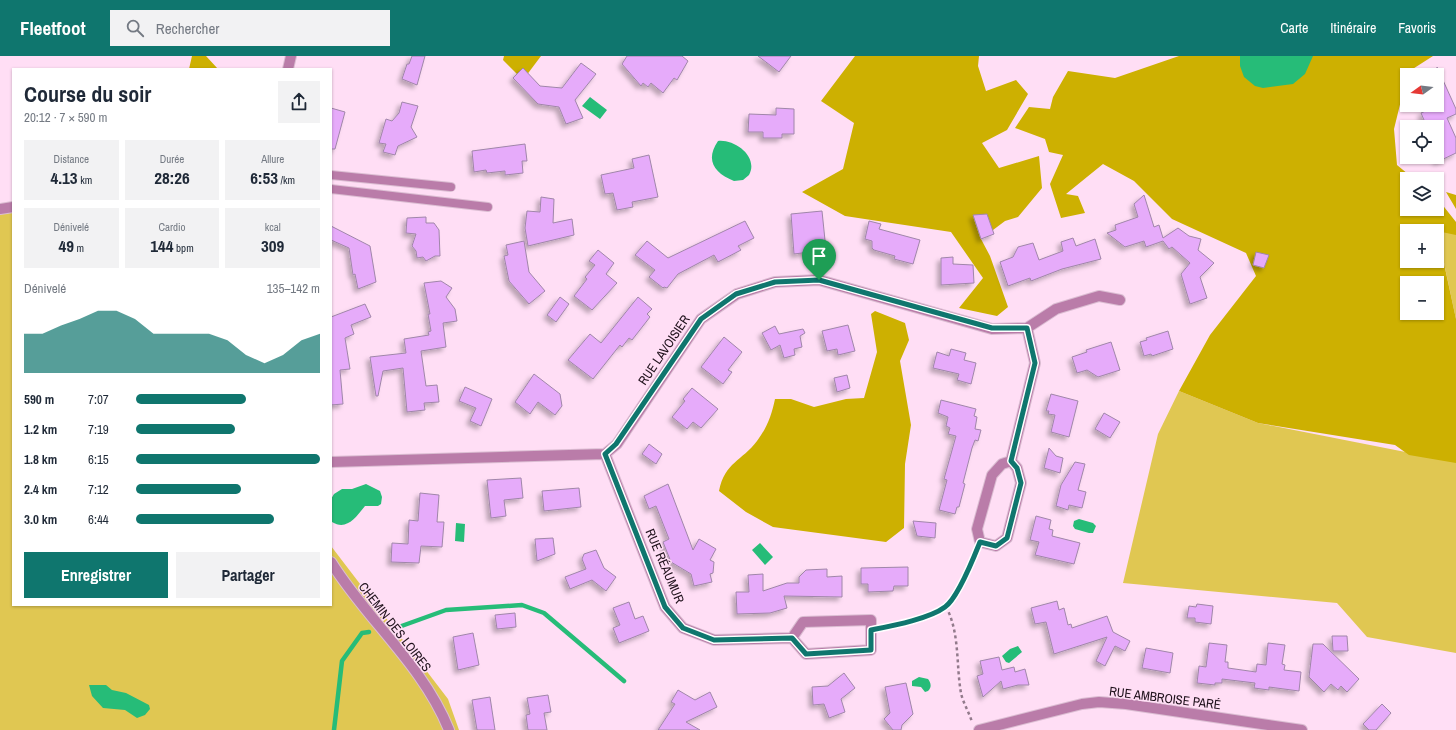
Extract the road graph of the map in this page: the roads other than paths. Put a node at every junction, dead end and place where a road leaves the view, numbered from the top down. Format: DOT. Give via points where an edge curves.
graph roads {
  1 [pos="291,56"];
  2 [pos="288,68"];
  3 [pos="332,175"];
  4 [pos="451,187"];
  5 [pos="332,189"];
  6 [pos="12,207"];
  7 [pos="488,207"];
  8 [pos="0,209"];
  9 [pos="1120,300"];
  10 [pos="1027,328"];
  11 [pos="605,454"];
  12 [pos="1011,461"];
  13 [pos="332,462"];
  14 [pos="332,564"];
  15 [pos="792,638"];
  16 [pos="1252,726"];
  17 [pos="976,727"];
  18 [pos="449,730"];
  19 [pos="1302,730"];
  1 -- 2 [label="street"];
  3 -- 4 [label="lane"];
  5 -- 7 [label="lane"];
  6 -- 8 [label="street"];
  9 -- 10 [label="street" via="1099,296 1056,309"];
  10 -- 11 [label="street, RUE LAVOISIER" via="992,328 819,280 775,282 736,294 701,319 616,444"];
  10 -- 12 [label="street" via="1035,363"];
  11 -- 13 [label="street"];
  11 -- 15 [label="street, RUE RÉAUMUR" via="665,607 683,628 714,640"];
  12 -- 12 [label="street" via="1002,464 992,474 977,528 980,542 996,546 1007,538 1021,483 1017,468"];
  14 -- 18 [label="street, CHEMIN DES LOIRES" via="411,665"];
  15 -- 15 [label="street" via="806,654 871,650 871,620 803,622"];
  16 -- 17 [label="street, RUE AMBROISE PARÉ" via="1126,704 1099,702"];
  16 -- 19 [label="street, RUE AMBROISE PARÉ"];
}
